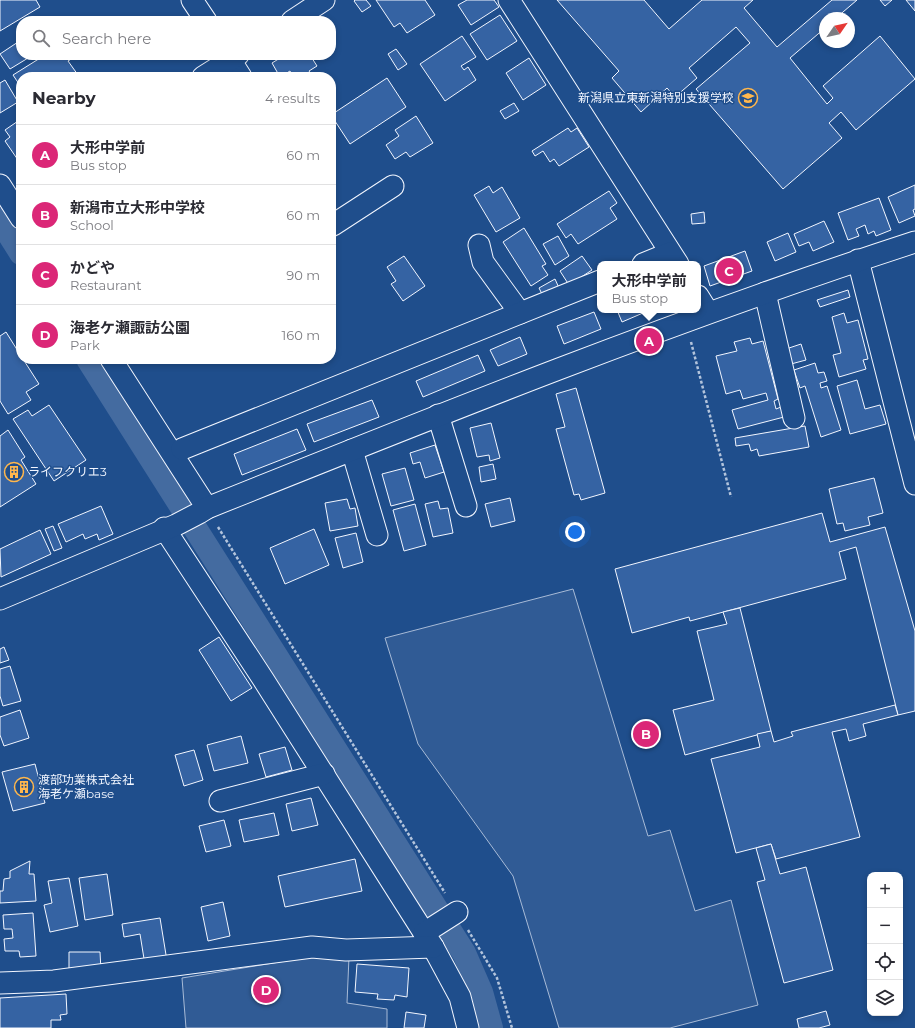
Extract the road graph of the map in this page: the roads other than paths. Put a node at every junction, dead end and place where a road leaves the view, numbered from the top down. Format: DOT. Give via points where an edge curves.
graph roads {
  1 [pos="192,0"];
  2 [pos="324,0"];
  3 [pos="509,0"];
  4 [pos="203,16"];
  5 [pos="300,16"];
  6 [pos="234,62"];
  7 [pos="213,72"];
  8 [pos="393,186"];
  9 [pos="8,195"];
  10 [pos="16,209"];
  11 [pos="336,223"];
  12 [pos="915,242"];
  13 [pos="479,245"];
  14 [pos="674,258"];
  15 [pos="858,260"];
  16 [pos="658,261"];
  17 [pos="597,282"];
  18 [pos="765,293"];
  19 [pos="703,304"];
  20 [pos="520,313"];
  21 [pos="694,313"];
  22 [pos="114,364"];
  23 [pos="438,415"];
  24 [pos="794,418"];
  25 [pos="182,448"];
  26 [pos="352,450"];
  27 [pos="915,484"];
  28 [pos="466,506"];
  29 [pos="203,510"];
  30 [pos="170,527"];
  31 [pos="377,535"];
  32 [pos="0,599"];
  33 [pos="324,774"];
  34 [pos="220,801"];
  35 [pos="457,912"];
  36 [pos="428,940"];
  37 [pos="0,983"];
  38 [pos="468,1028"];
  1 -- 4 [label="street"];
  2 -- 5 [label="street"];
  3 -- 14 [label="street"];
  6 -- 7 [label="street"];
  8 -- 11 [label="street"];
  9 -- 10 [label="street"];
  12 -- 15 [label="street"];
  13 -- 20 [label="street" via="483,262"];
  14 -- 16 [label="street"];
  15 -- 18 [label="street"];
  15 -- 27 [label="street"];
  17 -- 20 [label="street"];
  18 -- 19 [label="street"];
  18 -- 24 [label="street"];
  20 -- 25 [label="street"];
  21 -- 23 [label="street" via="686,321"];
  22 -- 29 [label="street"];
  23 -- 26 [label="street"];
  23 -- 28 [label="street"];
  26 -- 29 [label="street"];
  26 -- 31 [label="street"];
  29 -- 30 [label="street"];
  30 -- 32 [label="street"];
  30 -- 33 [label="street"];
  33 -- 34 [label="street"];
  33 -- 36 [label="street"];
  35 -- 36 [label="street"];
  36 -- 37 [label="street" via="346,950 312,947 54,981"];
  36 -- 38 [label="street" via="460,997"];
}
